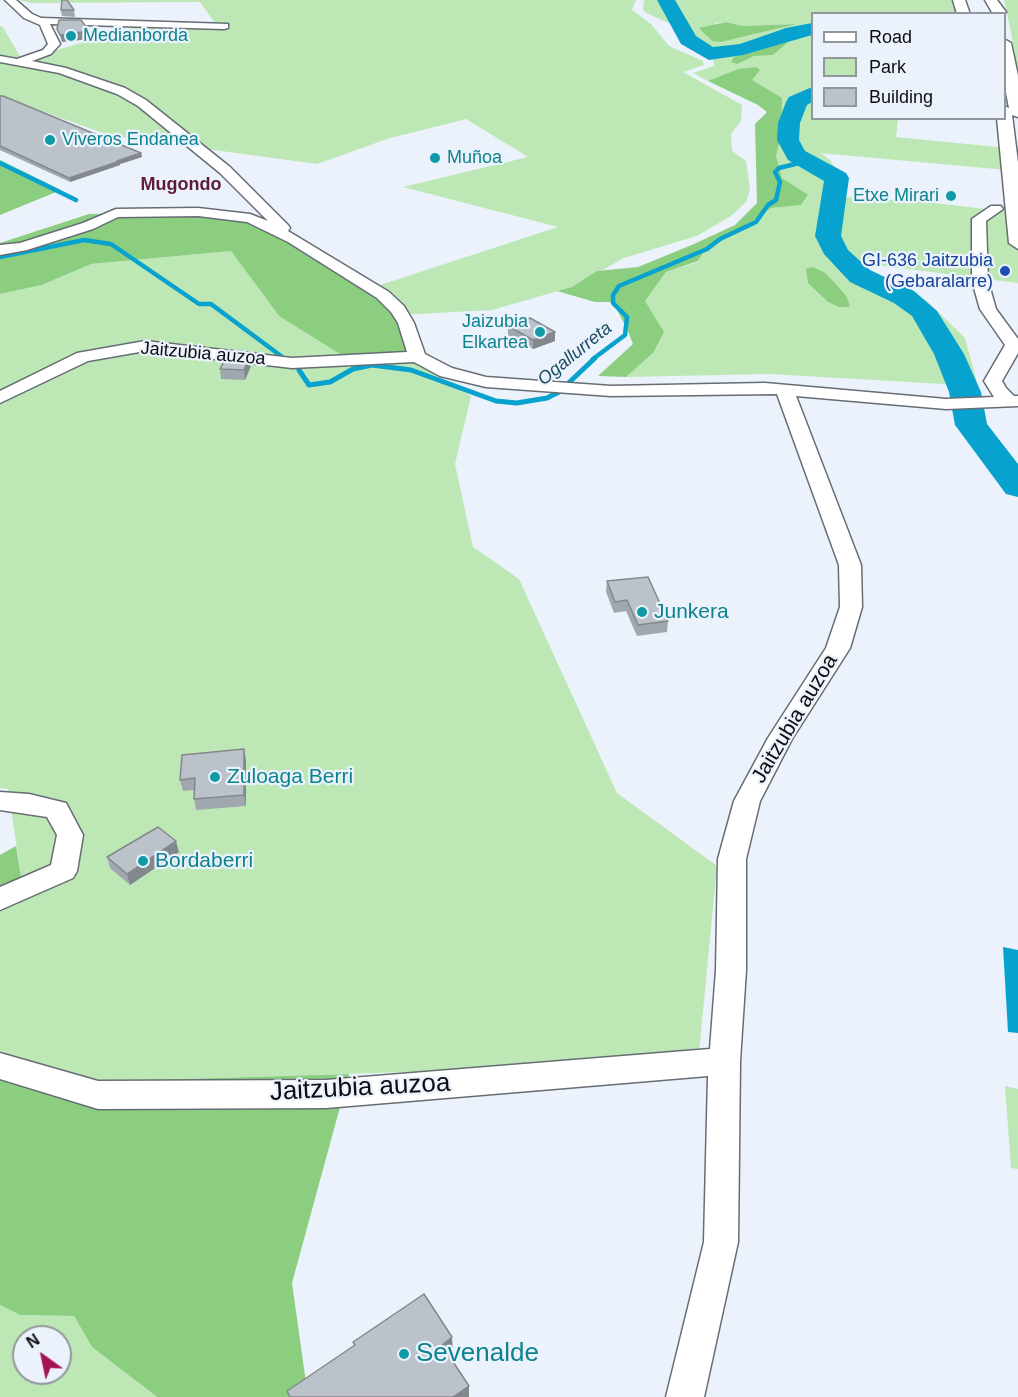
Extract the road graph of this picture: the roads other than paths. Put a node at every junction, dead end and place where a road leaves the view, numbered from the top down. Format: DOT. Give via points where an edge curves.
graph roads {
  1 [pos="10,0"];
  2 [pos="990,0"];
  3 [pos="997,10"];
  4 [pos="41,21"];
  5 [pos="224,26"];
  6 [pos="0,59"];
  7 [pos="16,63"];
  8 [pos="1006,67"];
  9 [pos="1008,116"];
  10 [pos="996,209"];
  11 [pos="293,239"];
  12 [pos="1018,243"];
  13 [pos="0,250"];
  14 [pos="417,357"];
  15 [pos="784,389"];
  16 [pos="0,398"];
  17 [pos="1012,401"];
  18 [pos="0,801"];
  19 [pos="0,898"];
  20 [pos="724,1061"];
  21 [pos="0,1066"];
  22 [pos="685,1397"];
  1 -- 4 [label="street" via="28,16"];
  2 -- 3 [label="main road"];
  4 -- 5 [label="street"];
  4 -- 7 [label="street" via="54,44 47,52"];
  6 -- 7 [label="street"];
  7 -- 11 [label="street" via="62,70 142,102 225,170"];
  8 -- 9 [label="main road"];
  9 -- 12 [label="main road"];
  10 -- 17 [label="street" via="979,219 980,281 988,309 1014,345 993,381 998,391"];
  11 -- 13 [label="street" via="260,221 231,214 116,213 88,226"];
  11 -- 14 [label="street" via="383,295 398,309"];
  14 -- 15 [label="street" via="471,379 626,391"];
  14 -- 16 [label="street, Jaitzubia auzoa" via="292,363 145,346 83,357"];
  15 -- 17 [label="street" via="946,404"];
  15 -- 20 [label="street, Jaitzubia auzoa" via="850,565 852,608 838,648 780,738 747,801 732,859 731,970"];
  18 -- 19 [label="street" via="29,802 57,810 70,835 63,871"];
  20 -- 21 [label="street, Jaitzubia auzoa" via="326,1094 98,1095"];
  20 -- 22 [label="street, Jaitzubia auzoa" via="721,1242"];
}
